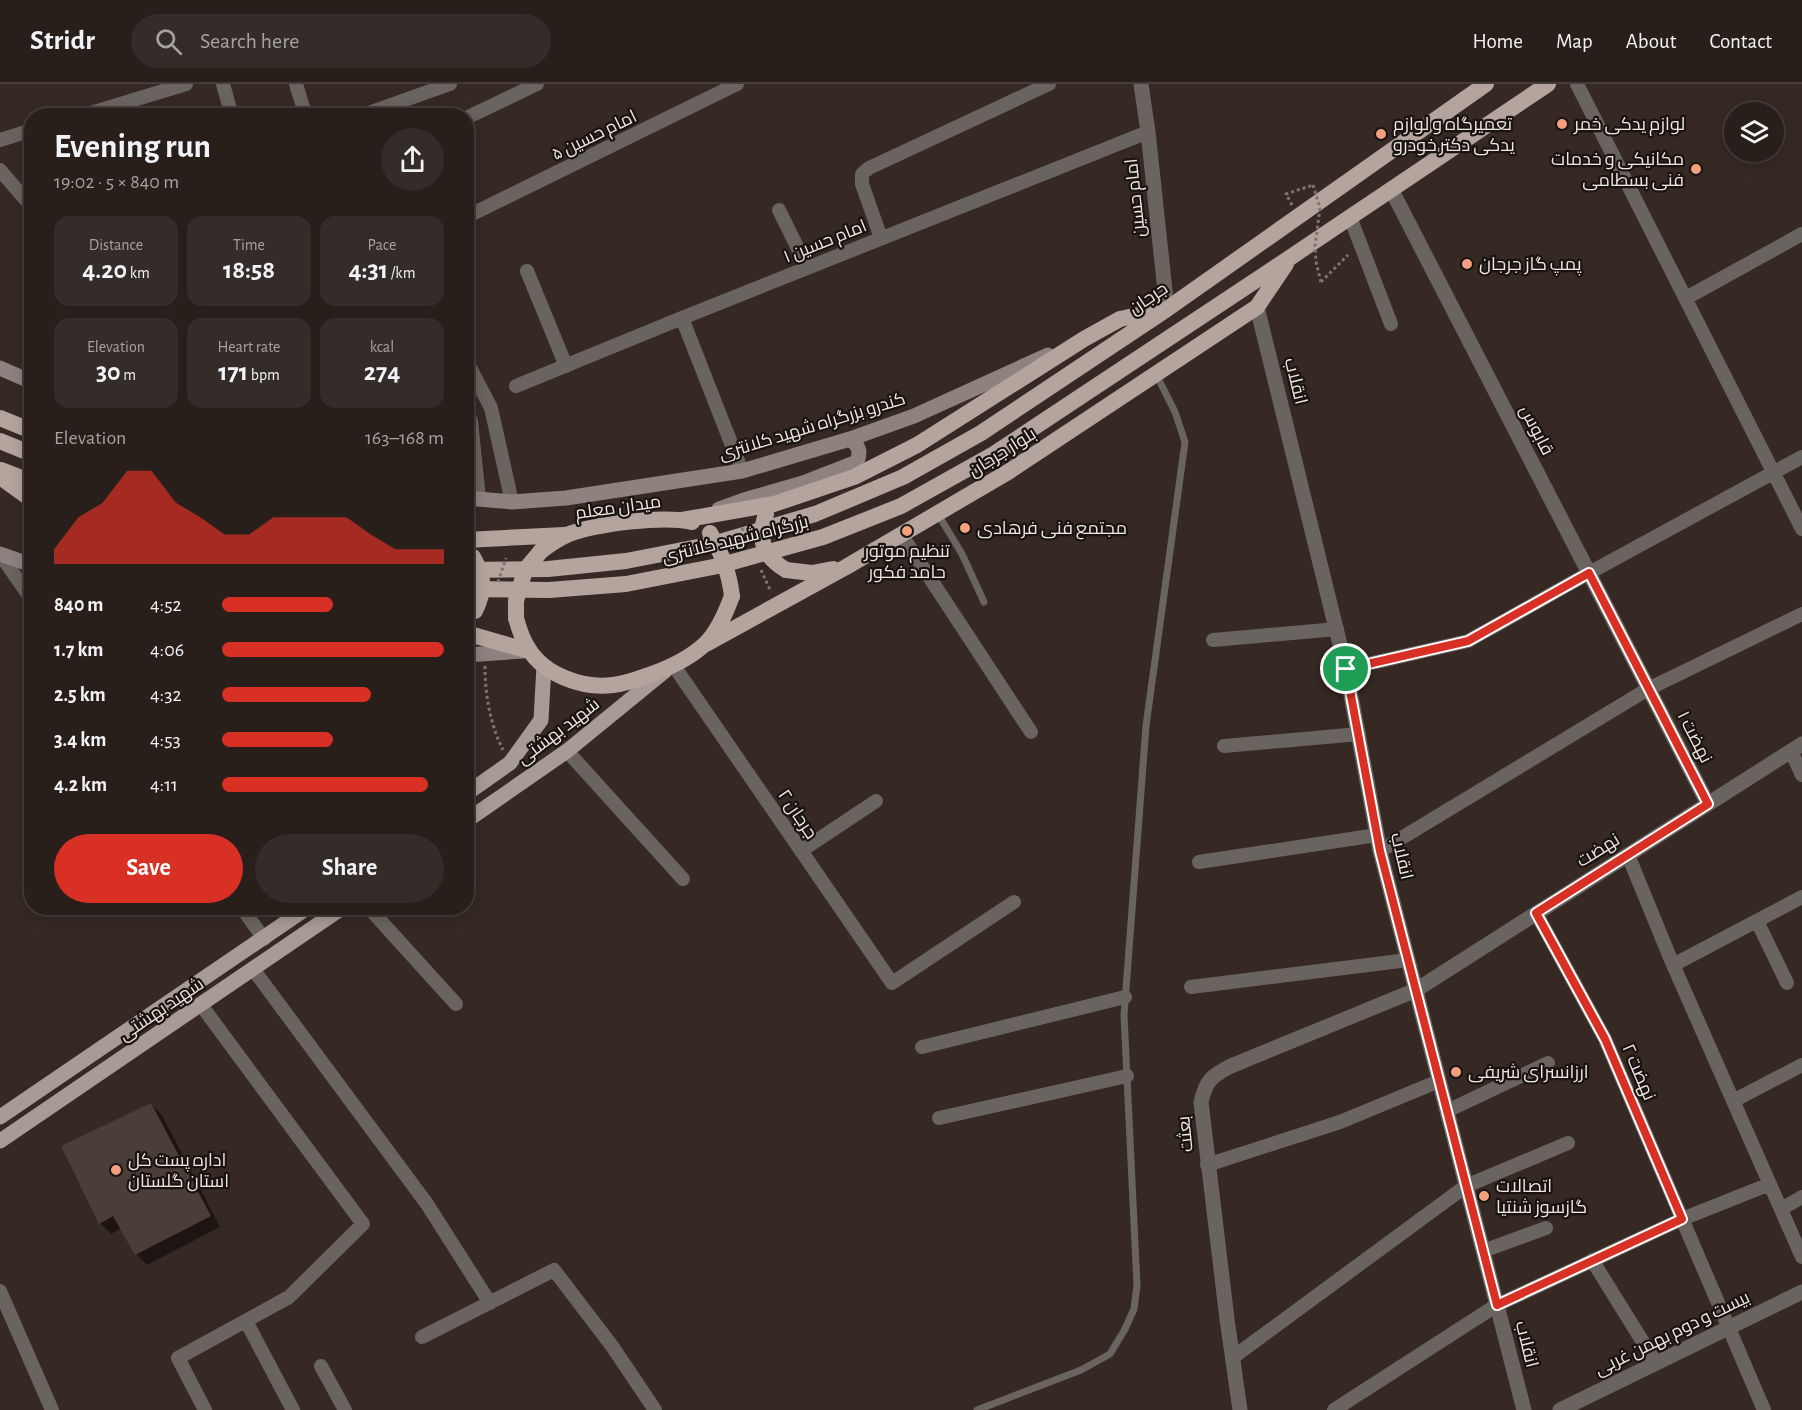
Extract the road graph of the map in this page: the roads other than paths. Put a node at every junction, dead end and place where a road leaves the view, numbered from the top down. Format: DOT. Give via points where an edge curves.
graph roads {
  1 [pos="186,84"];
  2 [pos="223,84"];
  3 [pos="296,84"];
  4 [pos="450,84"];
  5 [pos="537,84"];
  6 [pos="737,84"];
  7 [pos="1049,84"];
  8 [pos="1141,84"];
  9 [pos="1486,84"];
  10 [pos="1548,84"];
  11 [pos="1577,84"];
  12 [pos="107,108"];
  13 [pos="230,108"];
  14 [pos="303,108"];
  15 [pos="382,108"];
  16 [pos="474,114"];
  17 [pos="24,132"];
  18 [pos="1148,132"];
  19 [pos="0,140"];
  20 [pos="0,170"];
  21 [pos="1391,189"];
  22 [pos="24,198"];
  23 [pos="779,210"];
  24 [pos="474,213"];
  25 [pos="1350,217"];
  26 [pos="1802,234"];
  27 [pos="881,238"];
  28 [pos="1291,257"];
  29 [pos="807,267"];
  30 [pos="527,271"];
  31 [pos="1686,298"];
  32 [pos="1257,307"];
  33 [pos="1167,309"];
  34 [pos="682,318"];
  35 [pos="1391,324"];
  36 [pos="1084,339"];
  37 [pos="566,366"];
  38 [pos="0,368"];
  39 [pos="1156,374"];
  40 [pos="474,375"];
  41 [pos="24,378"];
  42 [pos="516,386"];
  43 [pos="0,418"];
  44 [pos="24,428"];
  45 [pos="850,439"];
  46 [pos="0,441"];
  47 [pos="24,451"];
  48 [pos="1802,458"];
  49 [pos="0,470"];
  50 [pos="742,471"];
  51 [pos="1774,472"];
  52 [pos="0,477"];
  53 [pos="24,479"];
  54 [pos="24,494"];
  55 [pos="474,499"];
  56 [pos="512,502"];
  57 [pos="770,509"];
  58 [pos="815,514"];
  59 [pos="939,514"];
  60 [pos="689,518"];
  61 [pos="1802,529"];
  62 [pos="901,534"];
  63 [pos="568,535"];
  64 [pos="474,540"];
  65 [pos="0,554"];
  66 [pos="474,560"];
  67 [pos="24,562"];
  68 [pos="474,564"];
  69 [pos="846,567"];
  70 [pos="1589,573"];
  71 [pos="24,588"];
  72 [pos="474,589"];
  73 [pos="984,602"];
  74 [pos="474,611"];
  75 [pos="1802,614"];
  76 [pos="1337,629"];
  77 [pos="474,635"];
  78 [pos="1213,640"];
  79 [pos="706,644"];
  80 [pos="529,651"];
  81 [pos="474,655"];
  82 [pos="544,666"];
  83 [pos="672,667"];
  84 [pos="1346,669"];
  85 [pos="1648,689"];
  86 [pos="1031,732"];
  87 [pos="1359,734"];
  88 [pos="1224,746"];
  89 [pos="1796,748"];
  90 [pos="567,751"];
  91 [pos="1802,775"];
  92 [pos="474,788"];
  93 [pos="876,801"];
  94 [pos="1708,804"];
  95 [pos="474,815"];
  96 [pos="1377,835"];
  97 [pos="801,851"];
  98 [pos="1380,851"];
  99 [pos="1628,855"];
  100 [pos="1200,862"];
  101 [pos="683,879"];
  102 [pos="1802,897"];
  103 [pos="1014,902"];
  104 [pos="1536,913"];
  105 [pos="247,915"];
  106 [pos="297,915"];
  107 [pos="332,915"];
  108 [pos="375,915"];
  109 [pos="1757,921"];
  110 [pos="264,939"];
  111 [pos="1408,960"];
  112 [pos="1673,965"];
  113 [pos="253,969"];
  114 [pos="1787,982"];
  115 [pos="1191,987"];
  116 [pos="1416,990"];
  117 [pos="1125,997"];
  118 [pos="456,1004"];
  119 [pos="201,1005"];
  120 [pos="922,1047"];
  121 [pos="1548,1063"];
  122 [pos="1802,1065"];
  123 [pos="1127,1076"];
  124 [pos="1439,1081"];
  125 [pos="1733,1101"];
  126 [pos="1447,1111"];
  127 [pos="0,1117"];
  128 [pos="939,1119"];
  129 [pos="0,1141"];
  130 [pos="1568,1143"];
  131 [pos="1208,1166"];
  132 [pos="1770,1184"];
  133 [pos="1466,1186"];
  134 [pos="1802,1197"];
  135 [pos="1781,1209"];
  136 [pos="1682,1219"];
  137 [pos="1546,1228"];
  138 [pos="1483,1251"];
  139 [pos="1802,1257"];
  140 [pos="1592,1260"];
  141 [pos="0,1291"];
  142 [pos="1802,1292"];
  143 [pos="490,1303"];
  144 [pos="1497,1305"];
  145 [pos="246,1321"];
  146 [pos="1729,1328"];
  147 [pos="422,1337"];
  148 [pos="1233,1358"];
  149 [pos="1656,1363"];
  150 [pos="321,1366"];
  151 [pos="52,1410"];
  152 [pos="204,1410"];
  153 [pos="293,1410"];
  154 [pos="345,1410"];
  155 [pos="655,1410"];
  156 [pos="978,1410"];
  157 [pos="1240,1410"];
  158 [pos="1334,1410"];
  159 [pos="1524,1410"];
  160 [pos="1560,1410"];
  161 [pos="1764,1410"];
  1 -- 12 [label="street"];
  2 -- 13 [label="street"];
  3 -- 14 [label="street"];
  4 -- 15 [label="street"];
  5 -- 16 [label="street"];
  6 -- 24 [label="street, امام حسین ۵"];
  7 -- 27 [label="street" via="862,174"];
  8 -- 18 [label="street, امام حسین"];
  9 -- 33 [label="highway, جرجان"];
  10 -- 21 [label="highway"];
  11 -- 31 [label="street"];
  17 -- 19 [label="street"];
  18 -- 27 [label="street, امام حسین ۱"];
  18 -- 33 [label="street, امام حسین"];
  20 -- 22 [label="street"];
  21 -- 25 [label="highway"];
  21 -- 70 [label="street, قابوس"];
  23 -- 29 [label="street"];
  25 -- 28 [label="highway"];
  25 -- 35 [label="street"];
  26 -- 31 [label="street"];
  27 -- 29 [label="street, امام حسین ۱"];
  28 -- 32 [label="highway, بلوار جرجان"];
  28 -- 72 [label="highway, بزرگراه شهید کلانتری" via="994,454 901,506 823,537 718,567 626,584 549,590"];
  29 -- 34 [label="street, امام حسین ۱"];
  30 -- 37 [label="street"];
  31 -- 51 [label="street"];
  32 -- 39 [label="highway, بلوار جرجان"];
  32 -- 76 [label="street, انقلاب"];
  33 -- 36 [label="highway" via="1120,319"];
  33 -- 58 [label="highway, جرجان" via="981,433 903,477"];
  34 -- 37 [label="street, امام حسین ۱"];
  34 -- 50 [label="street"];
  36 -- 45 [label="main road, کندرو بزرگراه شهید کلانتری" via="914,416"];
  36 -- 57 [label="highway" via="917,445 854,477"];
  37 -- 42 [label="street, امام حسین ۱"];
  38 -- 41 [label="main road"];
  39 -- 59 [label="highway, بلوار جرجان"];
  39 -- 117 [label="lane" via="1185,442 1146,726"];
  40 -- 56 [label="street" via="491,408"];
  43 -- 44 [label="highway"];
  45 -- 50 [label="main road, کندرو بزرگراه شهید کلانتری"];
  45 -- 60 [label="main road" via="858,445 857,462"];
  46 -- 47 [label="highway"];
  48 -- 51 [label="street"];
  49 -- 53 [label="highway"];
  50 -- 56 [label="main road, کندرو بزرگراه شهید کلانتری" via="566,498"];
  51 -- 61 [label="street"];
  51 -- 70 [label="street"];
  52 -- 54 [label="highway"];
  55 -- 56 [label="main road, کندرو بزرگراه شهید کلانتری"];
  57 -- 60 [label="highway"];
  57 -- 69 [label="highway, bridge" via="761,527 766,553 774,563 786,570 813,573"];
  58 -- 66 [label="highway, بزرگراه شهید کلانتری" via="713,544 626,561 548,569"];
  59 -- 62 [label="highway, بلوار جرجان"];
  59 -- 73 [label="lane"];
  60 -- 63 [label="highway, میدان معلم" via="621,523"];
  60 -- 79 [label="highway, میدان معلم, bridge" via="710,533 721,552 732,596"];
  62 -- 69 [label="highway, بلوار جرجان"];
  62 -- 86 [label="street"];
  63 -- 64 [label="highway"];
  63 -- 80 [label="highway, میدان معلم, bridge" via="541,551 525,570 516,601 516,618"];
  65 -- 67 [label="main road"];
  65 -- 71 [label="street"];
  68 -- 74 [label="highway, bridge" via="480,570 483,584"];
  69 -- 79 [label="highway, بلوار جرجان"];
  70 -- 84 [label="street" via="1468,641"];
  70 -- 85 [label="street, قابوس"];
  75 -- 85 [label="street"];
  76 -- 78 [label="street"];
  76 -- 84 [label="street, انقلاب"];
  77 -- 80 [label="highway"];
  79 -- 83 [label="highway, میدان معلم"];
  80 -- 81 [label="main road"];
  80 -- 82 [label="highway, میدان معلم"];
  82 -- 83 [label="highway, میدان معلم" via="567,680 587,685 614,685"];
  82 -- 92 [label="main road, شهید بهشتی" via="541,720 510,763"];
  83 -- 90 [label="main road, شهید بهشتی"];
  83 -- 97 [label="street, جرجان ۲"];
  84 -- 87 [label="street, انقلاب"];
  85 -- 94 [label="street, ۱ نهضت"];
  85 -- 98 [label="street"];
  87 -- 88 [label="street"];
  87 -- 96 [label="street, انقلاب"];
  89 -- 91 [label="street"];
  89 -- 94 [label="street, نهضت"];
  90 -- 95 [label="main road, شهید بهشتی"];
  90 -- 101 [label="street"];
  93 -- 97 [label="street"];
  94 -- 99 [label="street, نهضت"];
  96 -- 98 [label="street, انقلاب"];
  96 -- 100 [label="street"];
  97 -- 103 [label="street, جرجان ۲" via="892,983"];
  98 -- 111 [label="street, انقلاب"];
  99 -- 104 [label="street, نهضت"];
  99 -- 112 [label="street"];
  102 -- 109 [label="street"];
  104 -- 116 [label="street, نهضت"];
  104 -- 136 [label="street, ۲ نهضت" via="1605,1039"];
  105 -- 110 [label="street"];
  106 -- 110 [label="main road, شهید بهشتی"];
  107 -- 113 [label="main road, شهید بهشتی"];
  108 -- 118 [label="street"];
  109 -- 112 [label="street"];
  109 -- 114 [label="street"];
  110 -- 127 [label="main road, شهید بهشتی"];
  111 -- 115 [label="street"];
  111 -- 116 [label="street, انقلاب"];
  112 -- 125 [label="street"];
  113 -- 119 [label="main road, شهید بهشتی"];
  113 -- 143 [label="street" via="427,1204"];
  116 -- 124 [label="street, انقلاب"];
  116 -- 131 [label="street, بعثت" via="1215,1073 1201,1102"];
  117 -- 120 [label="street"];
  117 -- 123 [label="lane"];
  119 -- 129 [label="main road, شهید بهشتی"];
  119 -- 145 [label="street" via="363,1224 289,1297"];
  121 -- 126 [label="street"];
  122 -- 125 [label="street"];
  123 -- 128 [label="street"];
  123 -- 156 [label="lane" via="1137,1285 1134,1310 1110,1354 1081,1370"];
  124 -- 126 [label="street, انقلاب"];
  124 -- 131 [label="street" via="1340,1122"];
  125 -- 132 [label="street"];
  126 -- 133 [label="street, انقلاب"];
  130 -- 133 [label="street"];
  131 -- 148 [label="street, بعثت"];
  132 -- 135 [label="street"];
  132 -- 136 [label="street"];
  133 -- 138 [label="street, انقلاب"];
  133 -- 148 [label="street"];
  134 -- 135 [label="street"];
  135 -- 139 [label="street"];
  136 -- 140 [label="street"];
  136 -- 146 [label="street, ۲ نهضت"];
  137 -- 138 [label="street"];
  138 -- 144 [label="street, انقلاب"];
  140 -- 144 [label="street"];
  140 -- 149 [label="street"];
  141 -- 151 [label="street"];
  142 -- 146 [label="street, بیست و دوم بهمن غربی"];
  143 -- 147 [label="street"];
  143 -- 155 [label="street" via="554,1270"];
  144 -- 158 [label="street"];
  144 -- 159 [label="street, انقلاب"];
  145 -- 152 [label="street" via="178,1359"];
  145 -- 153 [label="street"];
  146 -- 149 [label="street, بیست و دوم بهمن غربی"];
  146 -- 161 [label="street, ۲ نهضت"];
  148 -- 157 [label="street, بعثت"];
  149 -- 160 [label="street, بیست و دوم بهمن غربی"];
  150 -- 154 [label="street"];
}
